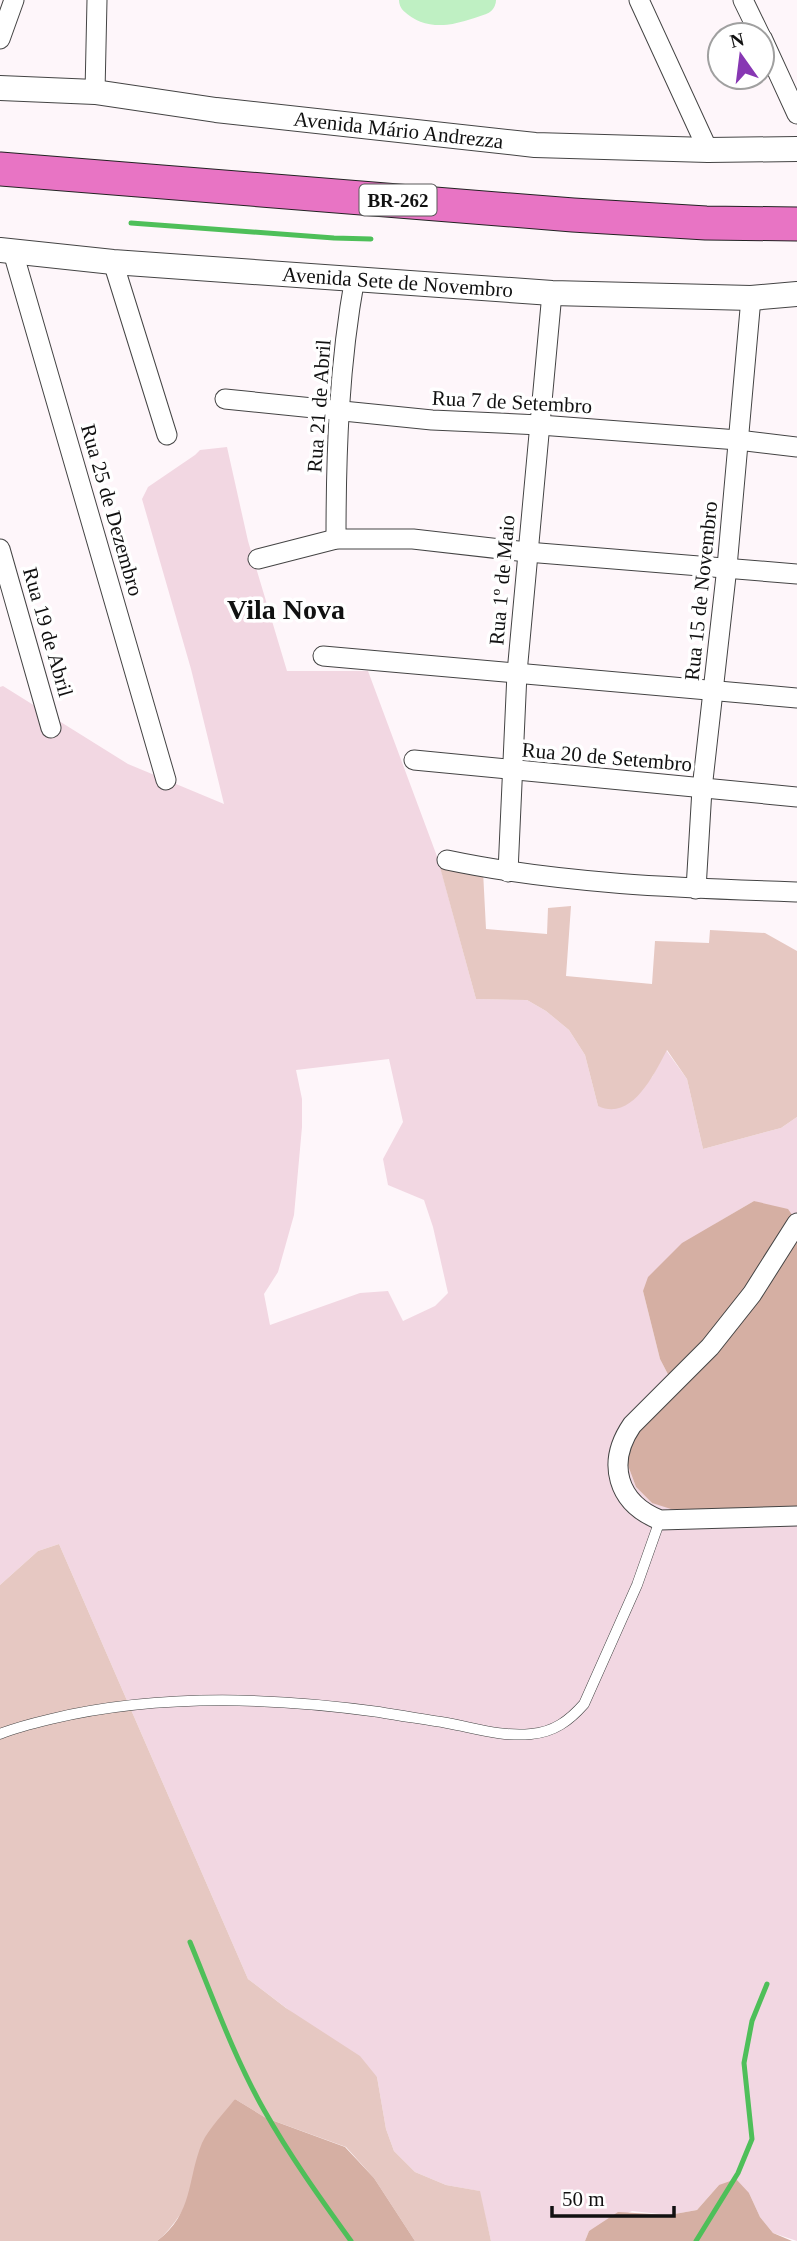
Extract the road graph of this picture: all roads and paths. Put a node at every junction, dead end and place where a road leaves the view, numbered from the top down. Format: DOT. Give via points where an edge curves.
graph roads {
  1 [pos="14,0"];
  2 [pos="97,0"];
  3 [pos="639,0"];
  4 [pos="743,0"];
  5 [pos="753,21"];
  6 [pos="0,39"];
  7 [pos="776,69"];
  8 [pos="0,88"];
  9 [pos="95,92"];
  10 [pos="797,114"];
  11 [pos="797,149"];
  12 [pos="708,150"];
  13 [pos="0,169"];
  14 [pos="797,224"];
  15 [pos="7,251"];
  16 [pos="113,262"];
  17 [pos="355,277"];
  18 [pos="552,293"];
  19 [pos="797,294"];
  20 [pos="751,298"];
  21 [pos="225,399"];
  22 [pos="338,410"];
  23 [pos="540,425"];
  24 [pos="167,435"];
  25 [pos="738,440"];
  26 [pos="797,447"];
  27 [pos="336,539"];
  28 [pos="0,549"];
  29 [pos="527,552"];
  30 [pos="258,559"];
  31 [pos="727,567"];
  32 [pos="797,574"];
  33 [pos="323,656"];
  34 [pos="517,673"];
  35 [pos="714,690"];
  36 [pos="797,698"];
  37 [pos="51,728"];
  38 [pos="414,760"];
  39 [pos="511,771"];
  40 [pos="166,780"];
  41 [pos="702,789"];
  42 [pos="797,797"];
  43 [pos="447,860"];
  44 [pos="508,873"];
  45 [pos="696,889"];
  46 [pos="797,892"];
  47 [pos="797,1223"];
  48 [pos="797,1516"];
  49 [pos="660,1520"];
  50 [pos="0,1734"];
  1 -- 6 [label="street"];
  2 -- 9 [label="street"];
  3 -- 12 [label="street"];
  4 -- 5 [label="street"];
  7 -- 10 [label="street"];
  8 -- 9 [label="street, Avenida Mário Andrezza"];
  9 -- 12 [label="street, Avenida Mário Andrezza" via="535,145"];
  11 -- 12 [label="street, Avenida Mário Andrezza"];
  13 -- 14 [label="highway, BR-262" via="573,215"];
  15 -- 16 [label="street, Avenida Sete de Novembro"];
  15 -- 40 [label="street, Rua 25 de Dezembro"];
  16 -- 17 [label="street, Avenida Sete de Novembro"];
  16 -- 24 [label="street"];
  17 -- 18 [label="street, Avenida Sete de Novembro"];
  17 -- 22 [label="street, Rua 21 de Abril"];
  18 -- 20 [label="street, Avenida Sete de Novembro"];
  18 -- 23 [label="street, Rua 1º de Maio"];
  19 -- 20 [label="street, Avenida Sete de Novembro"];
  20 -- 25 [label="street, Rua 15 de Novembro"];
  21 -- 22 [label="street, Rua 7 de Setembro"];
  22 -- 23 [label="street, Rua 7 de Setembro"];
  22 -- 27 [label="street, Rua 21 de Abril"];
  23 -- 25 [label="street, Rua 7 de Setembro"];
  23 -- 29 [label="street, Rua 1º de Maio"];
  25 -- 26 [label="street, Rua 7 de Setembro"];
  25 -- 31 [label="street, Rua 15 de Novembro"];
  27 -- 29 [label="street" via="413,539"];
  27 -- 30 [label="street"];
  28 -- 37 [label="street, Rua 19 de Abril"];
  29 -- 31 [label="street"];
  29 -- 34 [label="street, Rua 1º de Maio"];
  31 -- 32 [label="street"];
  31 -- 35 [label="street, Rua 15 de Novembro"];
  33 -- 34 [label="street"];
  34 -- 35 [label="street"];
  34 -- 39 [label="street, Rua 1º de Maio"];
  35 -- 36 [label="street"];
  35 -- 41 [label="street, Rua 15 de Novembro"];
  38 -- 39 [label="street, Rua 20 de Setembro"];
  39 -- 41 [label="street, Rua 20 de Setembro"];
  39 -- 44 [label="street, Rua 1º de Maio"];
  41 -- 42 [label="street, Rua 20 de Setembro"];
  41 -- 45 [label="street, Rua 15 de Novembro"];
  43 -- 44 [label="street"];
  44 -- 45 [label="street"];
  45 -- 46 [label="street"];
  47 -- 49 [label="street" via="727,1326 622,1440 617,1458 619,1480 642,1513"];
  48 -- 49 [label="street"];
  49 -- 50 [label="lane" via="637,1585 584,1704 553,1730 501,1735 376,1712 249,1702 125,1706 72,1714"];
}
